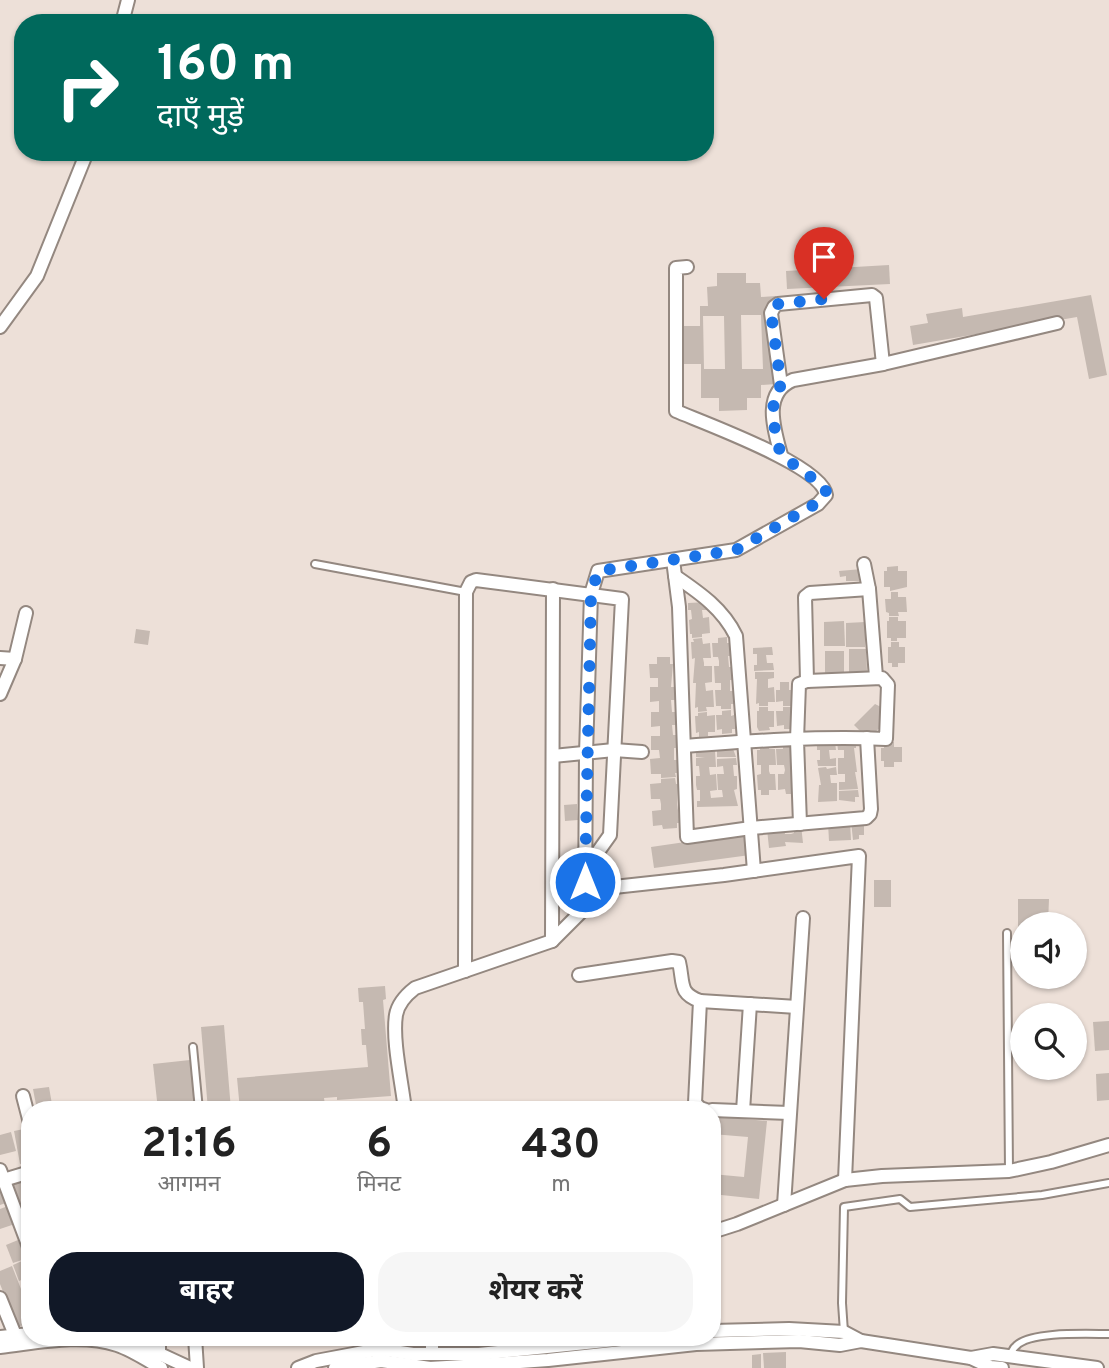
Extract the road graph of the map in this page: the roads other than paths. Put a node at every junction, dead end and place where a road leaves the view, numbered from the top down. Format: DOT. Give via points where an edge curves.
graph roads {
  1 [pos="83,161"];
  2 [pos="687,267"];
  3 [pos="1058,323"];
  4 [pos="0,327"];
  5 [pos="883,364"];
  6 [pos="781,385"];
  7 [pos="781,455"];
  8 [pos="673,560"];
  9 [pos="315,564"];
  10 [pos="864,564"];
  11 [pos="676,576"];
  12 [pos="553,589"];
  13 [pos="869,589"];
  14 [pos="466,592"];
  15 [pos="591,594"];
  16 [pos="26,613"];
  17 [pos="0,658"];
  18 [pos="15,659"];
  19 [pos="876,677"];
  20 [pos="807,681"];
  21 [pos="0,694"];
  22 [pos="867,738"];
  23 [pos="797,740"];
  24 [pos="746,741"];
  25 [pos="685,746"];
  26 [pos="614,750"];
  27 [pos="642,752"];
  28 [pos="586,753"];
  29 [pos="553,756"];
  30 [pos="800,824"];
  31 [pos="751,828"];
  32 [pos="754,871"];
  33 [pos="585,908"];
  34 [pos="803,918"];
  35 [pos="1007,933"];
  36 [pos="552,941"];
  37 [pos="465,971"];
  38 [pos="579,975"];
  39 [pos="701,1001"];
  40 [pos="750,1004"];
  41 [pos="797,1007"];
  42 [pos="193,1047"];
  43 [pos="23,1096"];
  44 [pos="24,1101"];
  45 [pos="198,1101"];
  46 [pos="404,1101"];
  47 [pos="695,1101"];
  48 [pos="721,1110"];
  49 [pos="743,1111"];
  50 [pos="789,1113"];
  51 [pos="1109,1145"];
  52 [pos="1009,1171"];
  53 [pos="21,1174"];
  54 [pos="1,1177"];
  55 [pos="845,1180"];
  56 [pos="1109,1183"];
  57 [pos="784,1205"];
  58 [pos="21,1227"];
  59 [pos="721,1229"];
  60 [pos="0,1298"];
  61 [pos="721,1331"];
  62 [pos="844,1332"];
  63 [pos="1109,1334"];
  64 [pos="15,1335"];
  65 [pos="21,1335"];
  66 [pos="0,1337"];
  67 [pos="721,1340"];
  68 [pos="861,1341"];
  69 [pos="21,1344"];
  70 [pos="121,1346"];
  71 [pos="136,1346"];
  72 [pos="196,1346"];
  73 [pos="388,1346"];
  74 [pos="432,1346"];
  75 [pos="557,1346"];
  76 [pos="651,1346"];
  77 [pos="0,1347"];
  78 [pos="432,1354"];
  79 [pos="381,1355"];
  80 [pos="1009,1356"];
  81 [pos="971,1358"];
  82 [pos="160,1362"];
  83 [pos="190,1368"];
  84 [pos="197,1368"];
  85 [pos="298,1368"];
  86 [pos="335,1368"];
  87 [pos="1002,1368"];
  88 [pos="1097,1368"];
  1 -- 4 [label="street" via="37,276"];
  2 -- 7 [label="street" via="676,268 676,411"];
  3 -- 5 [label="street"];
  5 -- 6 [label="street"];
  5 -- 6 [label="street" via="872,295 778,304 771,313"];
  6 -- 7 [label="street" via="773,398"];
  7 -- 8 [label="street" via="823,486 824,499 736,550"];
  8 -- 11 [label="street"];
  8 -- 15 [label="street" via="598,571"];
  9 -- 14 [label="lane"];
  10 -- 13 [label="street"];
  11 -- 24 [label="street" via="713,605 736,636"];
  11 -- 25 [label="street"];
  12 -- 14 [label="street" via="476,580 467,585"];
  12 -- 15 [label="street"];
  12 -- 29 [label="street"];
  13 -- 19 [label="street"];
  13 -- 20 [label="street" via="805,597"];
  14 -- 37 [label="street"];
  15 -- 26 [label="street" via="622,599"];
  15 -- 28 [label="street"];
  16 -- 18 [label="street"];
  17 -- 18 [label="street"];
  18 -- 21 [label="street"];
  19 -- 20 [label="street"];
  19 -- 22 [label="street" via="888,685 887,738"];
  20 -- 23 [label="street" via="799,684"];
  22 -- 23 [label="street"];
  22 -- 30 [label="street" via="870,814"];
  23 -- 24 [label="street"];
  23 -- 30 [label="street"];
  24 -- 25 [label="street"];
  24 -- 31 [label="street"];
  25 -- 31 [label="street" via="687,837"];
  26 -- 27 [label="street"];
  26 -- 28 [label="street"];
  26 -- 33 [label="street" via="610,835 590,863"];
  28 -- 29 [label="street"];
  28 -- 33 [label="street"];
  29 -- 36 [label="street"];
  30 -- 31 [label="street"];
  31 -- 32 [label="street"];
  32 -- 33 [label="street" via="614,887"];
  32 -- 55 [label="street" via="859,856"];
  33 -- 36 [label="street"];
  34 -- 41 [label="street"];
  35 -- 52 [label="lane"];
  36 -- 37 [label="street"];
  37 -- 46 [label="street" via="415,988 403,998 396,1013 396,1032"];
  38 -- 39 [label="street" via="679,962 684,991"];
  39 -- 40 [label="street"];
  39 -- 47 [label="street"];
  40 -- 41 [label="street"];
  40 -- 49 [label="street"];
  41 -- 50 [label="street"];
  42 -- 45 [label="lane"];
  43 -- 44 [label="street"];
  48 -- 49 [label="street"];
  49 -- 50 [label="street"];
  50 -- 57 [label="street"];
  51 -- 52 [label="street"];
  52 -- 55 [label="street"];
  53 -- 54 [label="street"];
  54 -- 58 [label="street"];
  55 -- 57 [label="street"];
  56 -- 62 [label="lane" via="1042,1195 910,1207 900,1199 844,1207"];
  57 -- 59 [label="street"];
  60 -- 64 [label="street"];
  61 -- 62 [label="street"];
  62 -- 68 [label="street"];
  63 -- 80 [label="lane" via="1030,1339 1017,1344"];
  64 -- 65 [label="street"];
  64 -- 66 [label="street"];
  67 -- 68 [label="street" via="840,1345"];
  68 -- 81 [label="street"];
  69 -- 77 [label="street"];
  70 -- 82 [label="street"];
  71 -- 82 [label="street"];
  72 -- 84 [label="street"];
  73 -- 79 [label="street"];
  74 -- 78 [label="street"];
  75 -- 78 [label="street"];
  76 -- 79 [label="street" via="548,1360 430,1368"];
  78 -- 79 [label="street"];
  79 -- 85 [label="street" via="316,1361"];
  79 -- 86 [label="street"];
  80 -- 81 [label="street"];
  80 -- 88 [label="street"];
  81 -- 87 [label="street"];
  82 -- 83 [label="street"];
}
